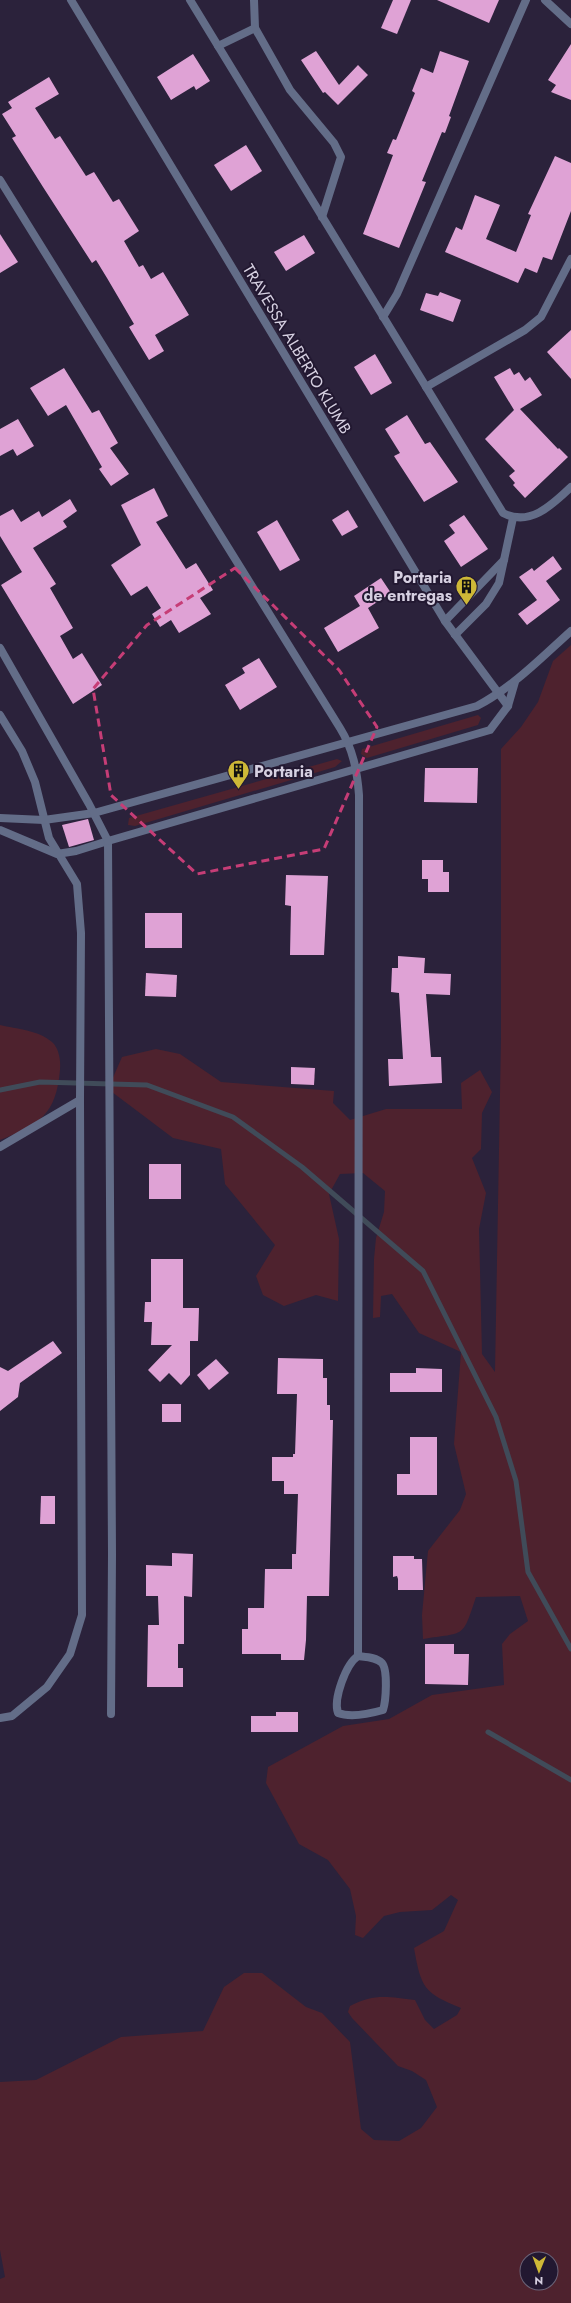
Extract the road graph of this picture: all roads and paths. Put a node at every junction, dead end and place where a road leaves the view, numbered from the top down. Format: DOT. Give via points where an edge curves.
graph roads {
  1 [pos="71,0"];
  2 [pos="190,0"];
  3 [pos="254,0"];
  4 [pos="526,0"];
  5 [pos="545,0"];
  6 [pos="571,24"];
  7 [pos="255,28"];
  8 [pos="218,46"];
  9 [pos="0,180"];
  10 [pos="322,217"];
  11 [pos="571,259"];
  12 [pos="383,317"];
  13 [pos="426,387"];
  14 [pos="571,488"];
  15 [pos="513,518"];
  16 [pos="504,559"];
  17 [pos="445,620"];
  18 [pos="571,631"];
  19 [pos="455,635"];
  20 [pos="0,648"];
  21 [pos="515,682"];
  22 [pos="499,695"];
  23 [pos="508,706"];
  24 [pos="0,715"];
  25 [pos="348,742"];
  26 [pos="356,769"];
  27 [pos="94,813"];
  28 [pos="0,818"];
  29 [pos="44,820"];
  30 [pos="0,830"];
  31 [pos="108,841"];
  32 [pos="57,854"];
  33 [pos="80,1100"];
  34 [pos="0,1147"];
  35 [pos="358,1656"];
  36 [pos="111,1714"];
  37 [pos="0,1718"];
  1 -- 17 [label="street, TRAVESSA ALBERTO KLUMB"];
  2 -- 8 [label="street"];
  3 -- 7 [label="street"];
  4 -- 12 [label="street" via="397,294"];
  5 -- 6 [label="street"];
  7 -- 8 [label="street"];
  7 -- 10 [label="street" via="290,90 334,143 342,157"];
  8 -- 10 [label="street"];
  9 -- 25 [label="street"];
  10 -- 12 [label="street"];
  11 -- 13 [label="street" via="540,317 525,330"];
  12 -- 13 [label="street"];
  13 -- 15 [label="street" via="503,513"];
  14 -- 15 [label="street" via="550,507 532,516"];
  15 -- 16 [label="street"];
  16 -- 17 [label="street"];
  16 -- 19 [label="street" via="499,583 486,604"];
  17 -- 19 [label="street, TRAVESSA ALBERTO KLUMB"];
  18 -- 21 [label="street"];
  19 -- 22 [label="street, TRAVESSA ALBERTO KLUMB"];
  20 -- 27 [label="street"];
  21 -- 22 [label="street"];
  21 -- 23 [label="street"];
  22 -- 23 [label="street, TRAVESSA ALBERTO KLUMB"];
  22 -- 25 [label="street" via="477,706"];
  23 -- 26 [label="street" via="490,730"];
  24 -- 29 [label="street" via="22,751 36,782"];
  25 -- 26 [label="street"];
  25 -- 27 [label="street"];
  26 -- 31 [label="street"];
  26 -- 35 [label="street" via="359,795"];
  27 -- 29 [label="street"];
  27 -- 31 [label="street"];
  28 -- 29 [label="street"];
  29 -- 32 [label="street"];
  30 -- 32 [label="street"];
  31 -- 32 [label="street"];
  31 -- 36 [label="street"];
  32 -- 33 [label="street" via="77,884 81,933"];
  33 -- 34 [label="street"];
  33 -- 37 [label="street" via="82,1615 70,1654 47,1687 12,1716"];
  35 -- 35 [label="street" via="375,1658 383,1664 386,1670 384,1705 383,1710 374,1713 346,1716 338,1713 336,1702 346,1670"];
}
